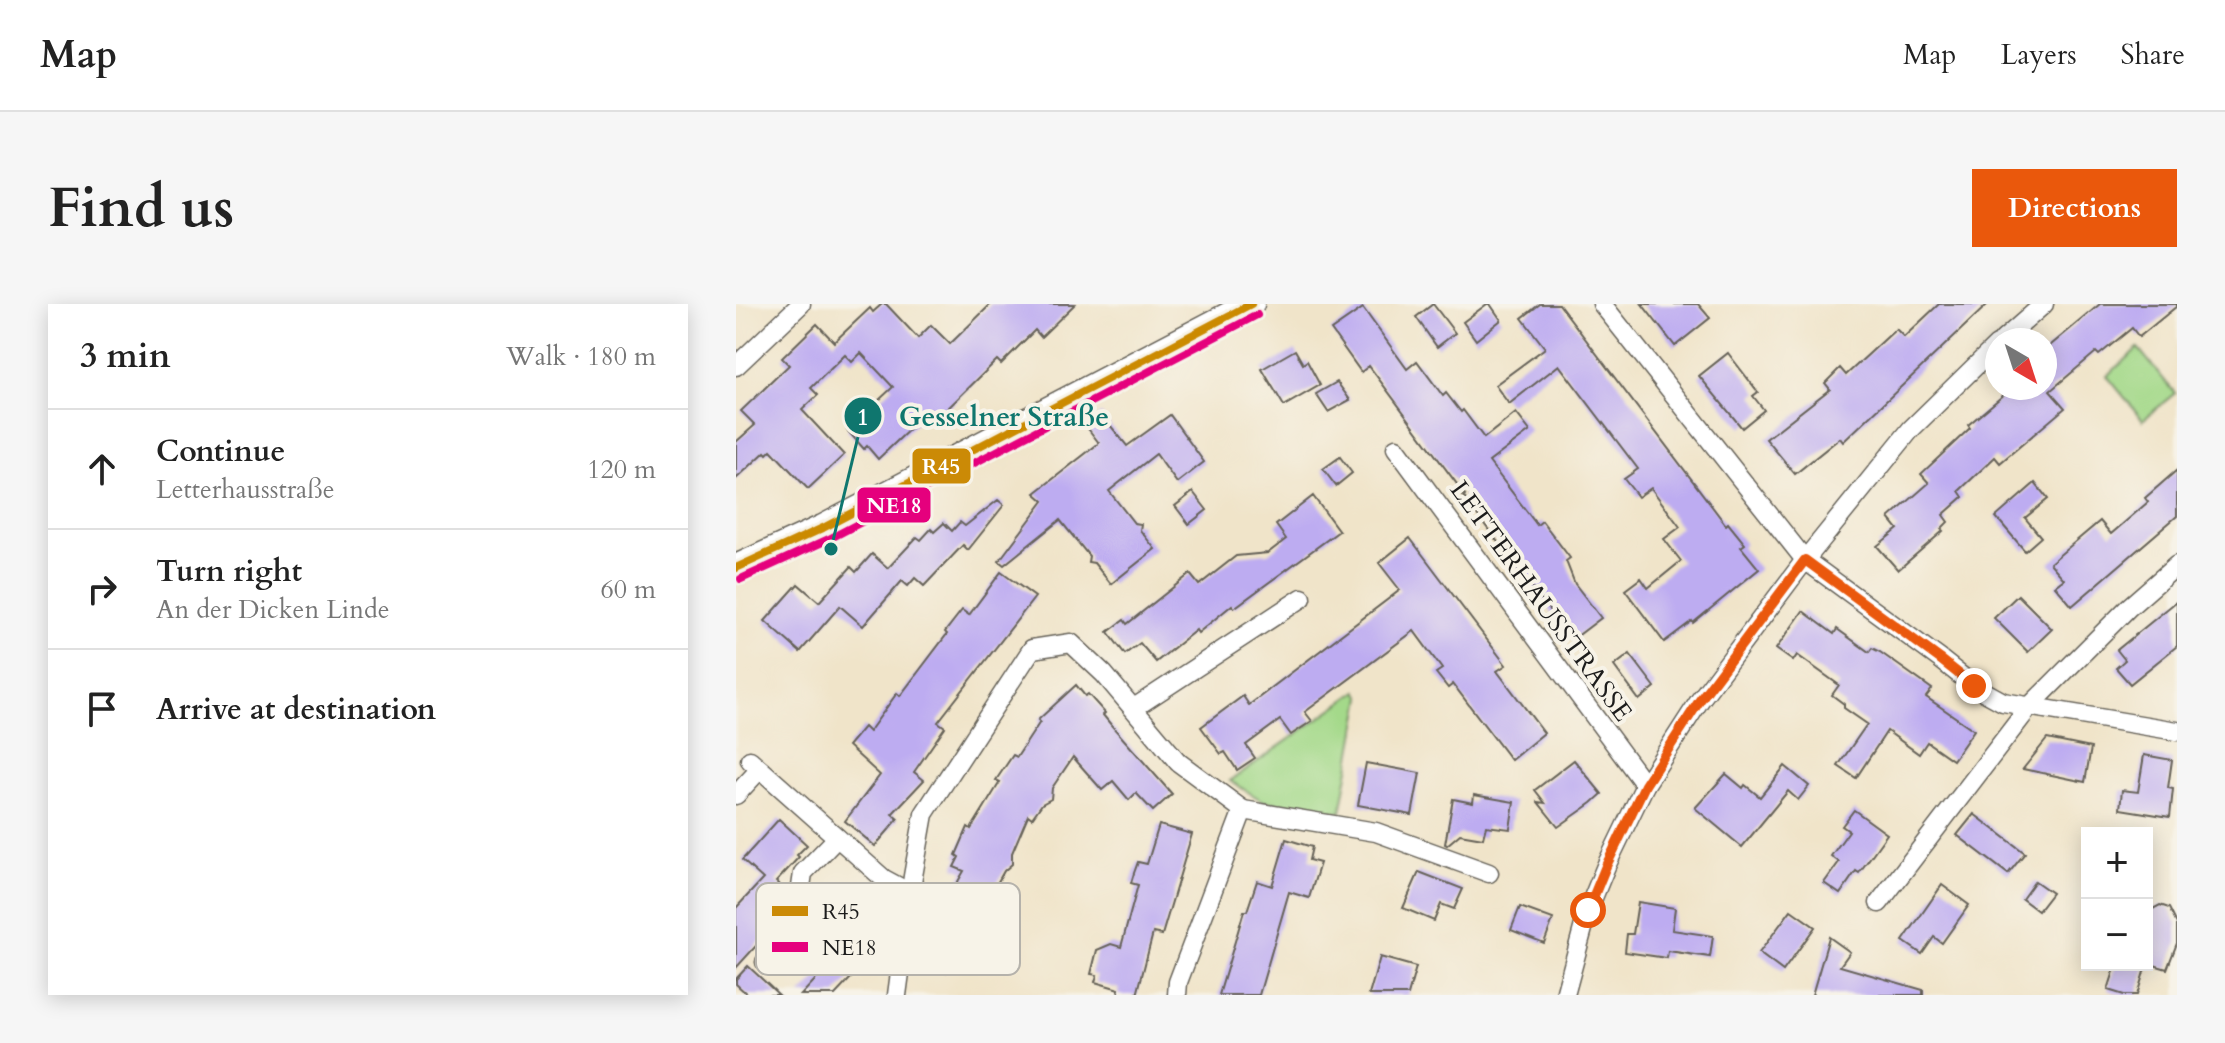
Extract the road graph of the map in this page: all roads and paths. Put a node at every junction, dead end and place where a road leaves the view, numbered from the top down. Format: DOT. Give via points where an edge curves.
graph roads {
  1 [pos="801,304"];
  2 [pos="1251,304"];
  3 [pos="1602,304"];
  4 [pos="2044,304"];
  5 [pos="2017,328"];
  6 [pos="1985,357"];
  7 [pos="736,366"];
  8 [pos="1396,448"];
  9 [pos="1805,560"];
  10 [pos="2177,565"];
  11 [pos="736,568"];
  12 [pos="1302,598"];
  13 [pos="2030,706"];
  14 [pos="1134,708"];
  15 [pos="2177,731"];
  16 [pos="1645,785"];
  17 [pos="736,795"];
  18 [pos="1243,810"];
  19 [pos="837,838"];
  20 [pos="1489,873"];
  21 [pos="802,883"];
  22 [pos="891,883"];
  23 [pos="914,883"];
  24 [pos="1879,903"];
  25 [pos="900,975"];
  26 [pos="897,995"];
  27 [pos="1177,995"];
  28 [pos="1565,995"];
  1 -- 7 [label="street"];
  2 -- 11 [label="street" via="823,528"];
  3 -- 9 [label="street"];
  4 -- 5 [label="street"];
  6 -- 9 [label="street" via="1911,429"];
  8 -- 16 [label="street, LETTERHAUSSTRASSE"];
  9 -- 13 [label="street" via="1974,686 2003,702"];
  9 -- 16 [label="street" via="1700,700"];
  10 -- 13 [label="street"];
  12 -- 14 [label="street"];
  13 -- 15 [label="street"];
  13 -- 24 [label="street"];
  14 -- 18 [label="street" via="1178,762"];
  14 -- 23 [label="street" via="1071,643 1032,649 924,814"];
  16 -- 28 [label="street" via="1588,910"];
  17 -- 19 [label="street" via="755,764"];
  18 -- 20 [label="street" via="1376,832"];
  18 -- 27 [label="street"];
  19 -- 21 [label="street" via="803,873"];
  19 -- 22 [label="street"];
  25 -- 26 [label="street"];
}
